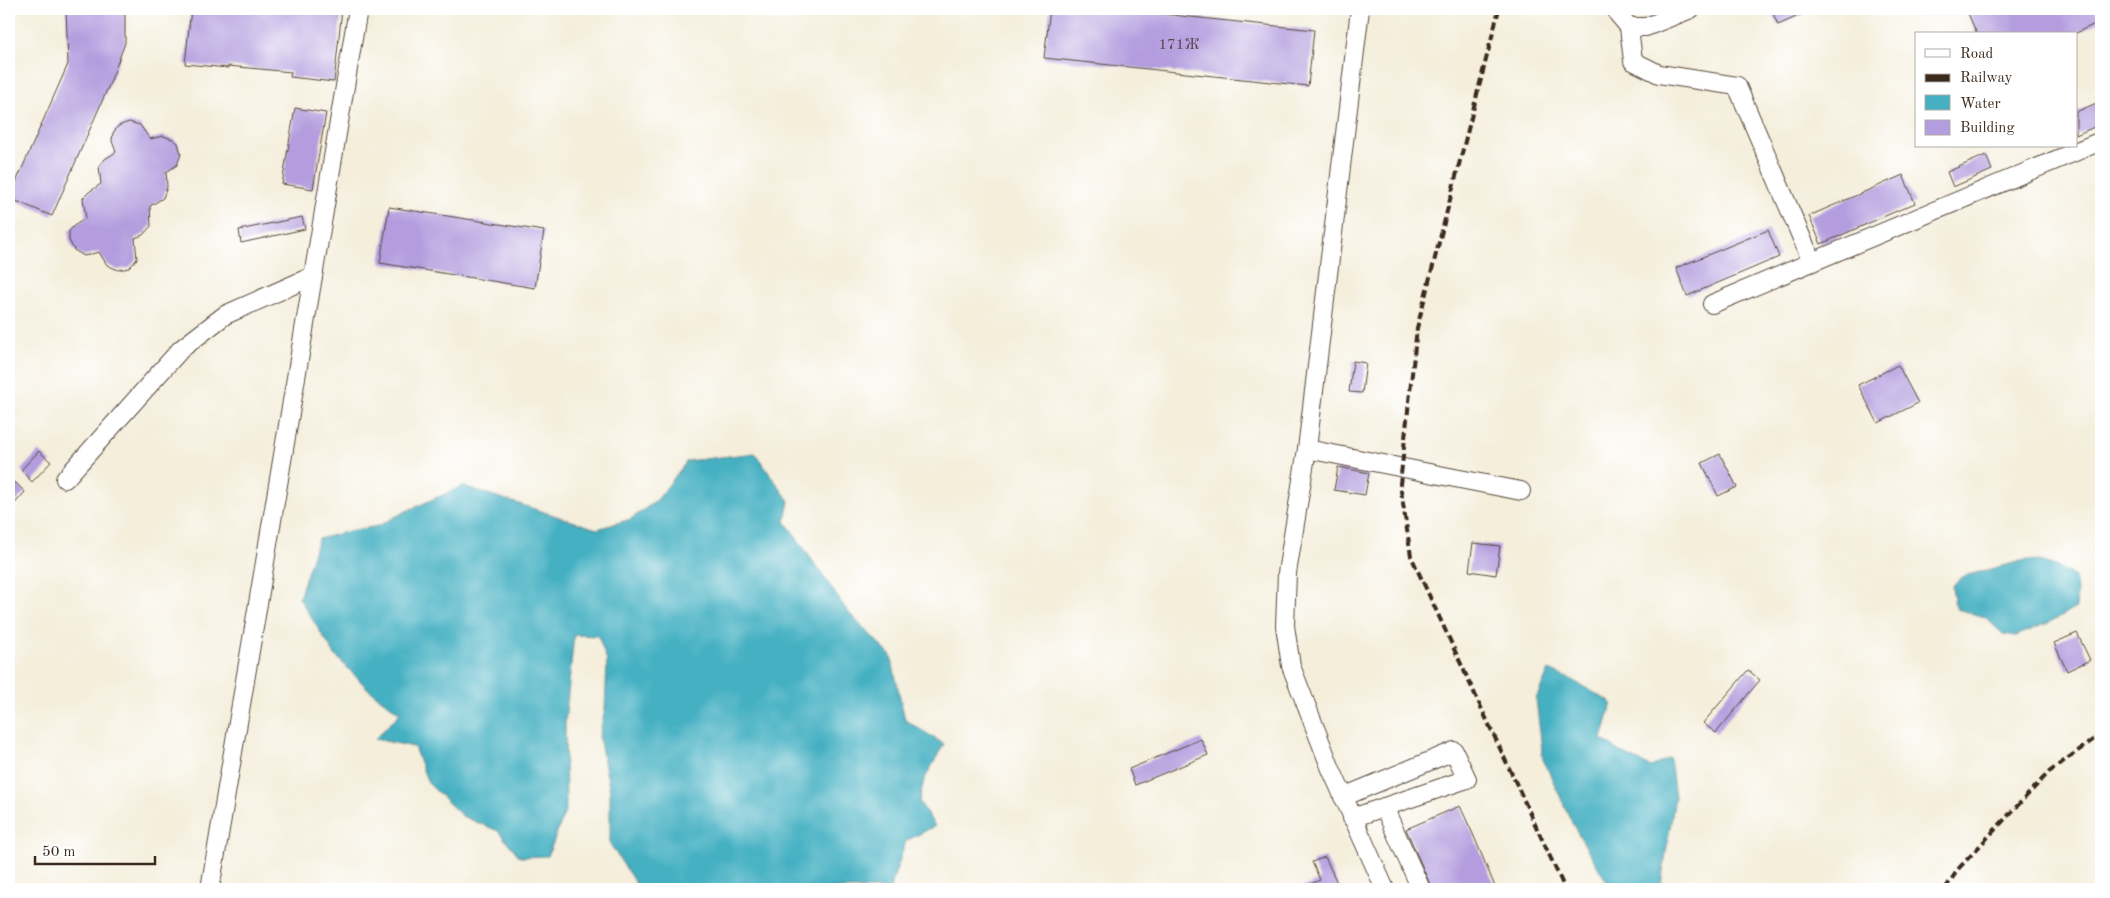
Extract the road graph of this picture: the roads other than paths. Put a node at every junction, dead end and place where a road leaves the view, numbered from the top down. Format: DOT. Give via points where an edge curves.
graph roads {
  1 [pos="358,9"];
  2 [pos="1360,9"];
  3 [pos="1617,9"];
  4 [pos="1691,9"];
  5 [pos="1629,27"];
  6 [pos="2101,141"];
  7 [pos="1812,262"];
  8 [pos="313,276"];
  9 [pos="1712,304"];
  10 [pos="1307,449"];
  11 [pos="65,479"];
  12 [pos="1521,491"];
  13 [pos="1344,797"];
  14 [pos="1384,808"];
  15 [pos="1352,818"];
  16 [pos="210,889"];
  17 [pos="1385,889"];
  18 [pos="1421,889"];
  1 -- 8 [label="lane"];
  2 -- 10 [label="lane"];
  3 -- 5 [label="lane"];
  4 -- 5 [label="lane" via="1646,27"];
  5 -- 7 [label="lane" via="1634,61 1659,74 1737,86"];
  6 -- 7 [label="lane"];
  7 -- 9 [label="lane"];
  8 -- 11 [label="lane" via="225,315 181,349"];
  8 -- 16 [label="lane"];
  10 -- 12 [label="lane"];
  10 -- 13 [label="lane" via="1287,573 1285,626 1291,666"];
  13 -- 14 [label="lane" via="1454,751 1467,779"];
  13 -- 15 [label="lane"];
  14 -- 15 [label="lane"];
  14 -- 18 [label="lane"];
  15 -- 17 [label="lane"];
}
